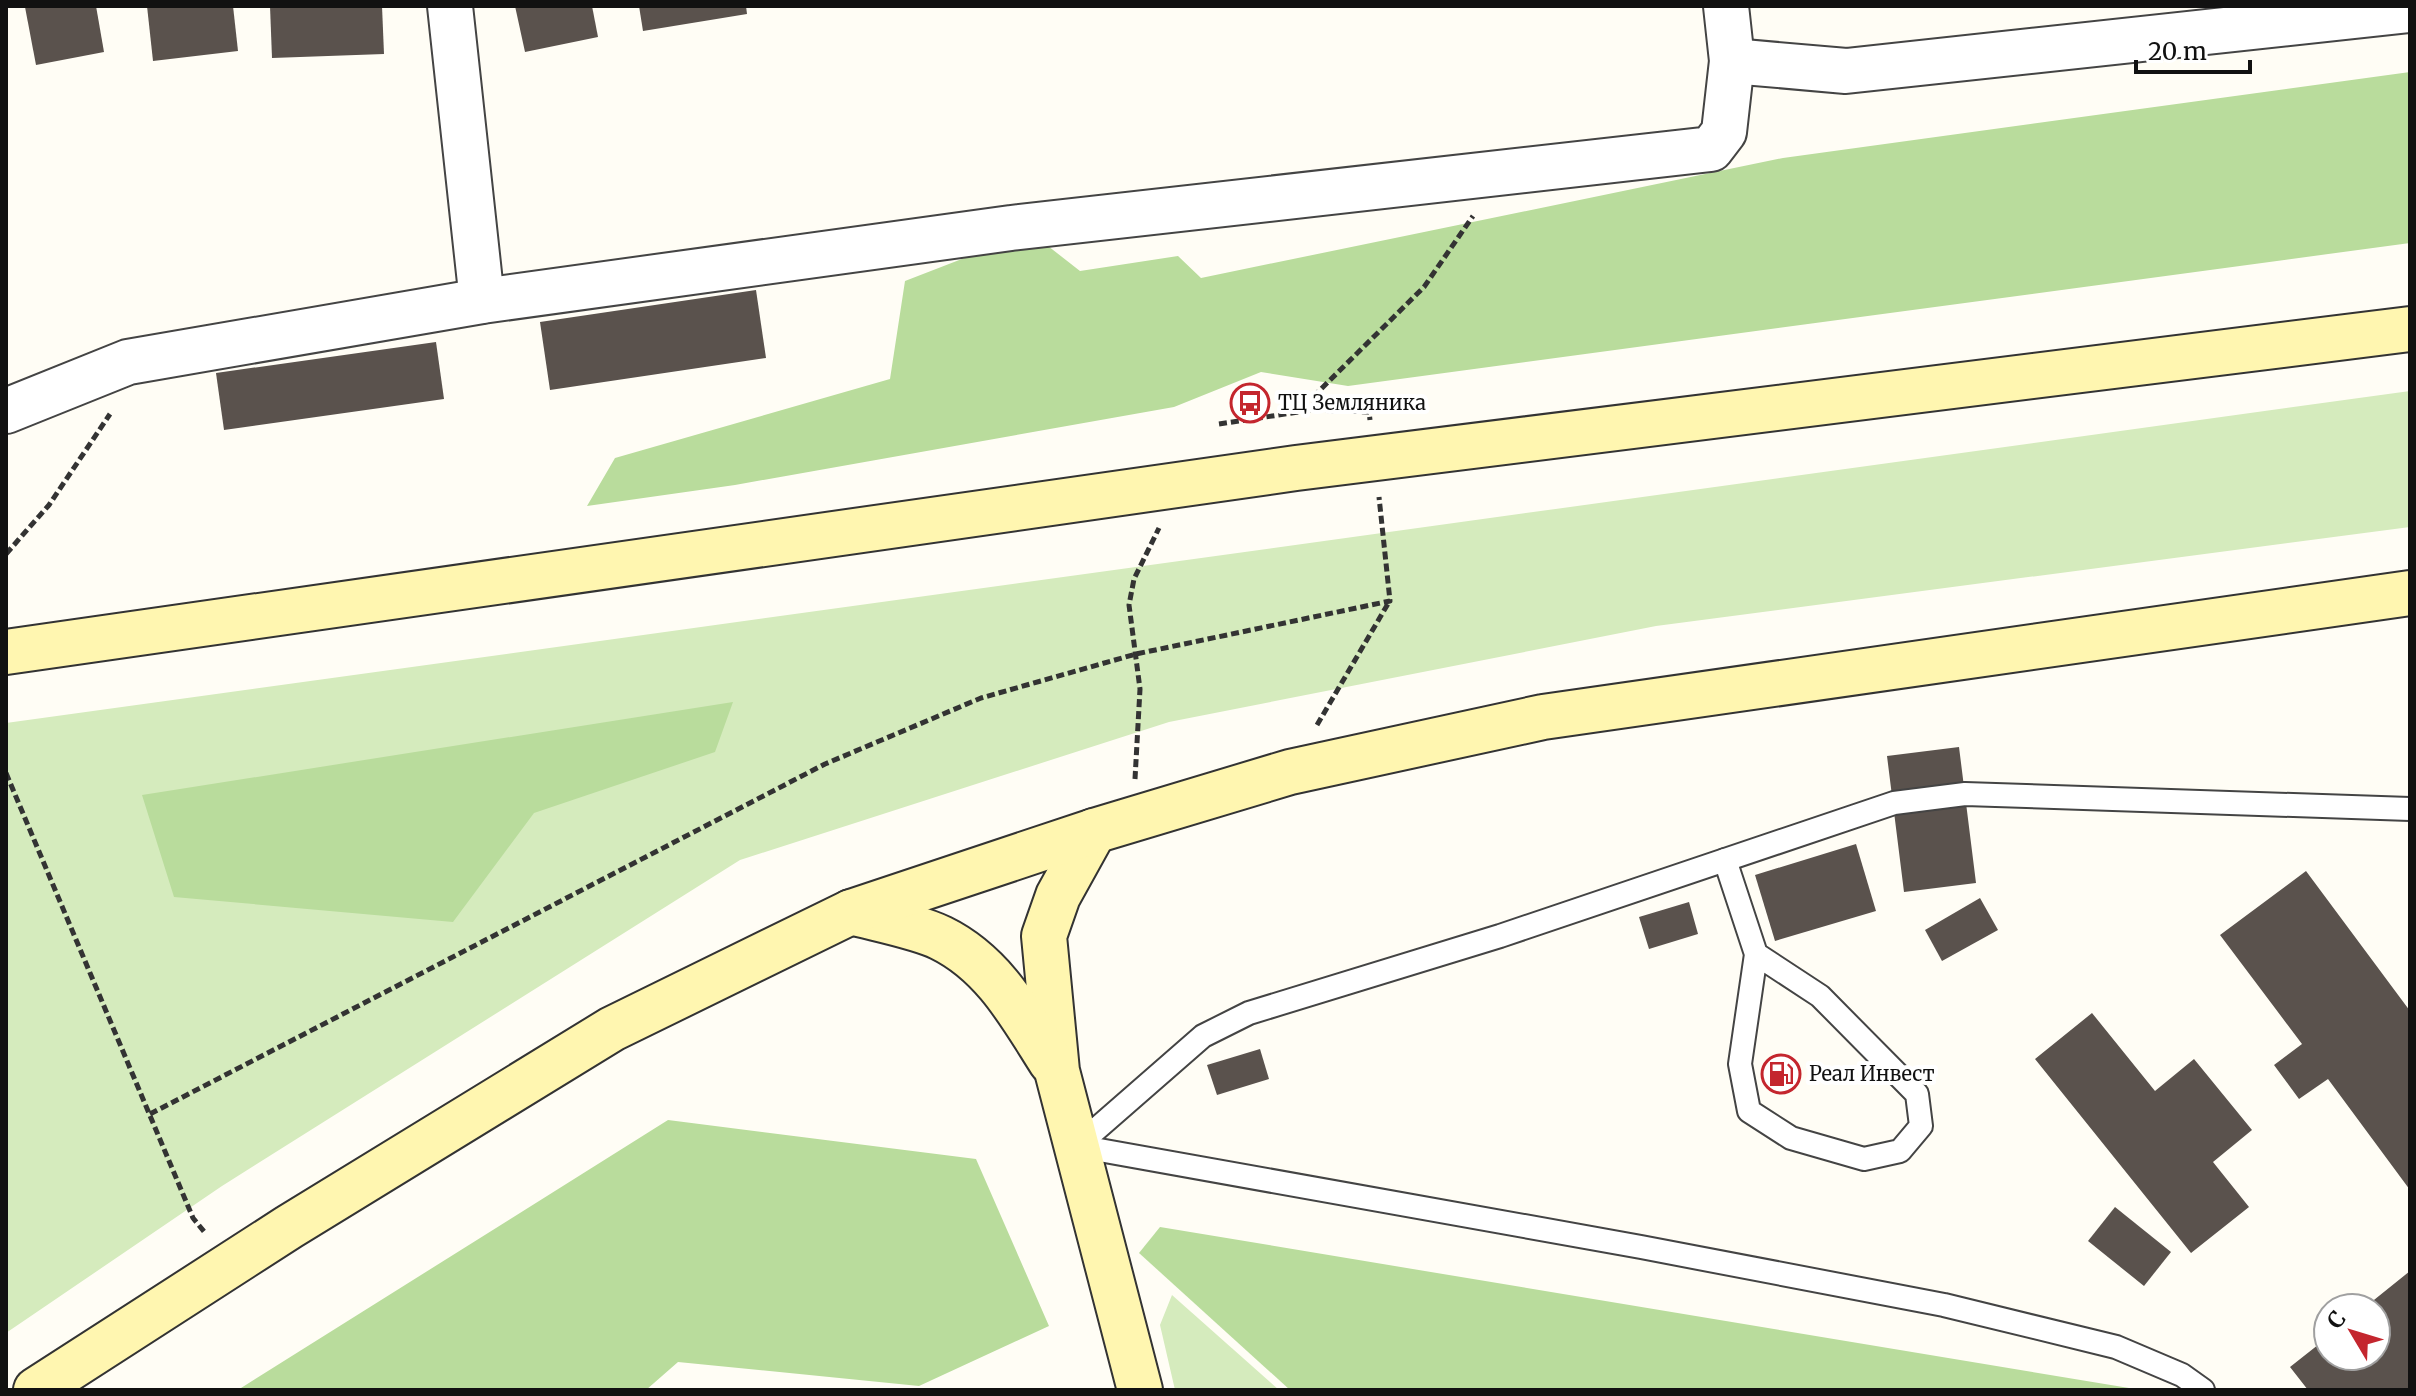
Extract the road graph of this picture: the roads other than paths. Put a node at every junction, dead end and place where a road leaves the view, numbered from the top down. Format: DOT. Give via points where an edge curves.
graph roads {
  1 [pos="450,6"];
  2 [pos="1726,6"];
  3 [pos="2410,10"];
  4 [pos="1732,61"];
  5 [pos="482,301"];
  6 [pos="2410,329"];
  7 [pos="6,411"];
  8 [pos="2410,593"];
  9 [pos="6,652"];
  10 [pos="2410,809"];
  11 [pos="1113,825"];
  12 [pos="1725,860"];
  13 [pos="851,912"];
  14 [pos="1756,954"];
  15 [pos="1057,1071"];
  16 [pos="1077,1146"];
  17 [pos="36,1390"];
  18 [pos="1140,1390"];
  19 [pos="2203,1390"];
  1 -- 5 [label="street"];
  2 -- 4 [label="street"];
  3 -- 4 [label="street" via="1846,71"];
  4 -- 5 [label="street" via="1724,132 1711,149 1011,228"];
  5 -- 7 [label="street" via="128,362"];
  6 -- 9 [label="main road" via="1375,457"];
  8 -- 11 [label="main road" via="1543,717 1290,772"];
  10 -- 12 [label="lane" via="1965,794 1894,803"];
  11 -- 13 [label="main road"];
  11 -- 15 [label="main road" via="1058,896 1044,936"];
  12 -- 14 [label="lane"];
  12 -- 16 [label="lane" via="1249,1013 1203,1036"];
  13 -- 15 [label="main road" via="939,937 976,959 1012,1000"];
  13 -- 17 [label="main road" via="612,1029"];
  14 -- 14 [label="lane" via="1820,996 1917,1094 1921,1126 1900,1151 1864,1159 1791,1138 1749,1111 1740,1064"];
  15 -- 16 [label="main road"];
  16 -- 18 [label="main road"];
  16 -- 19 [label="lane" via="1944,1305 2116,1347 2182,1375"];
}
